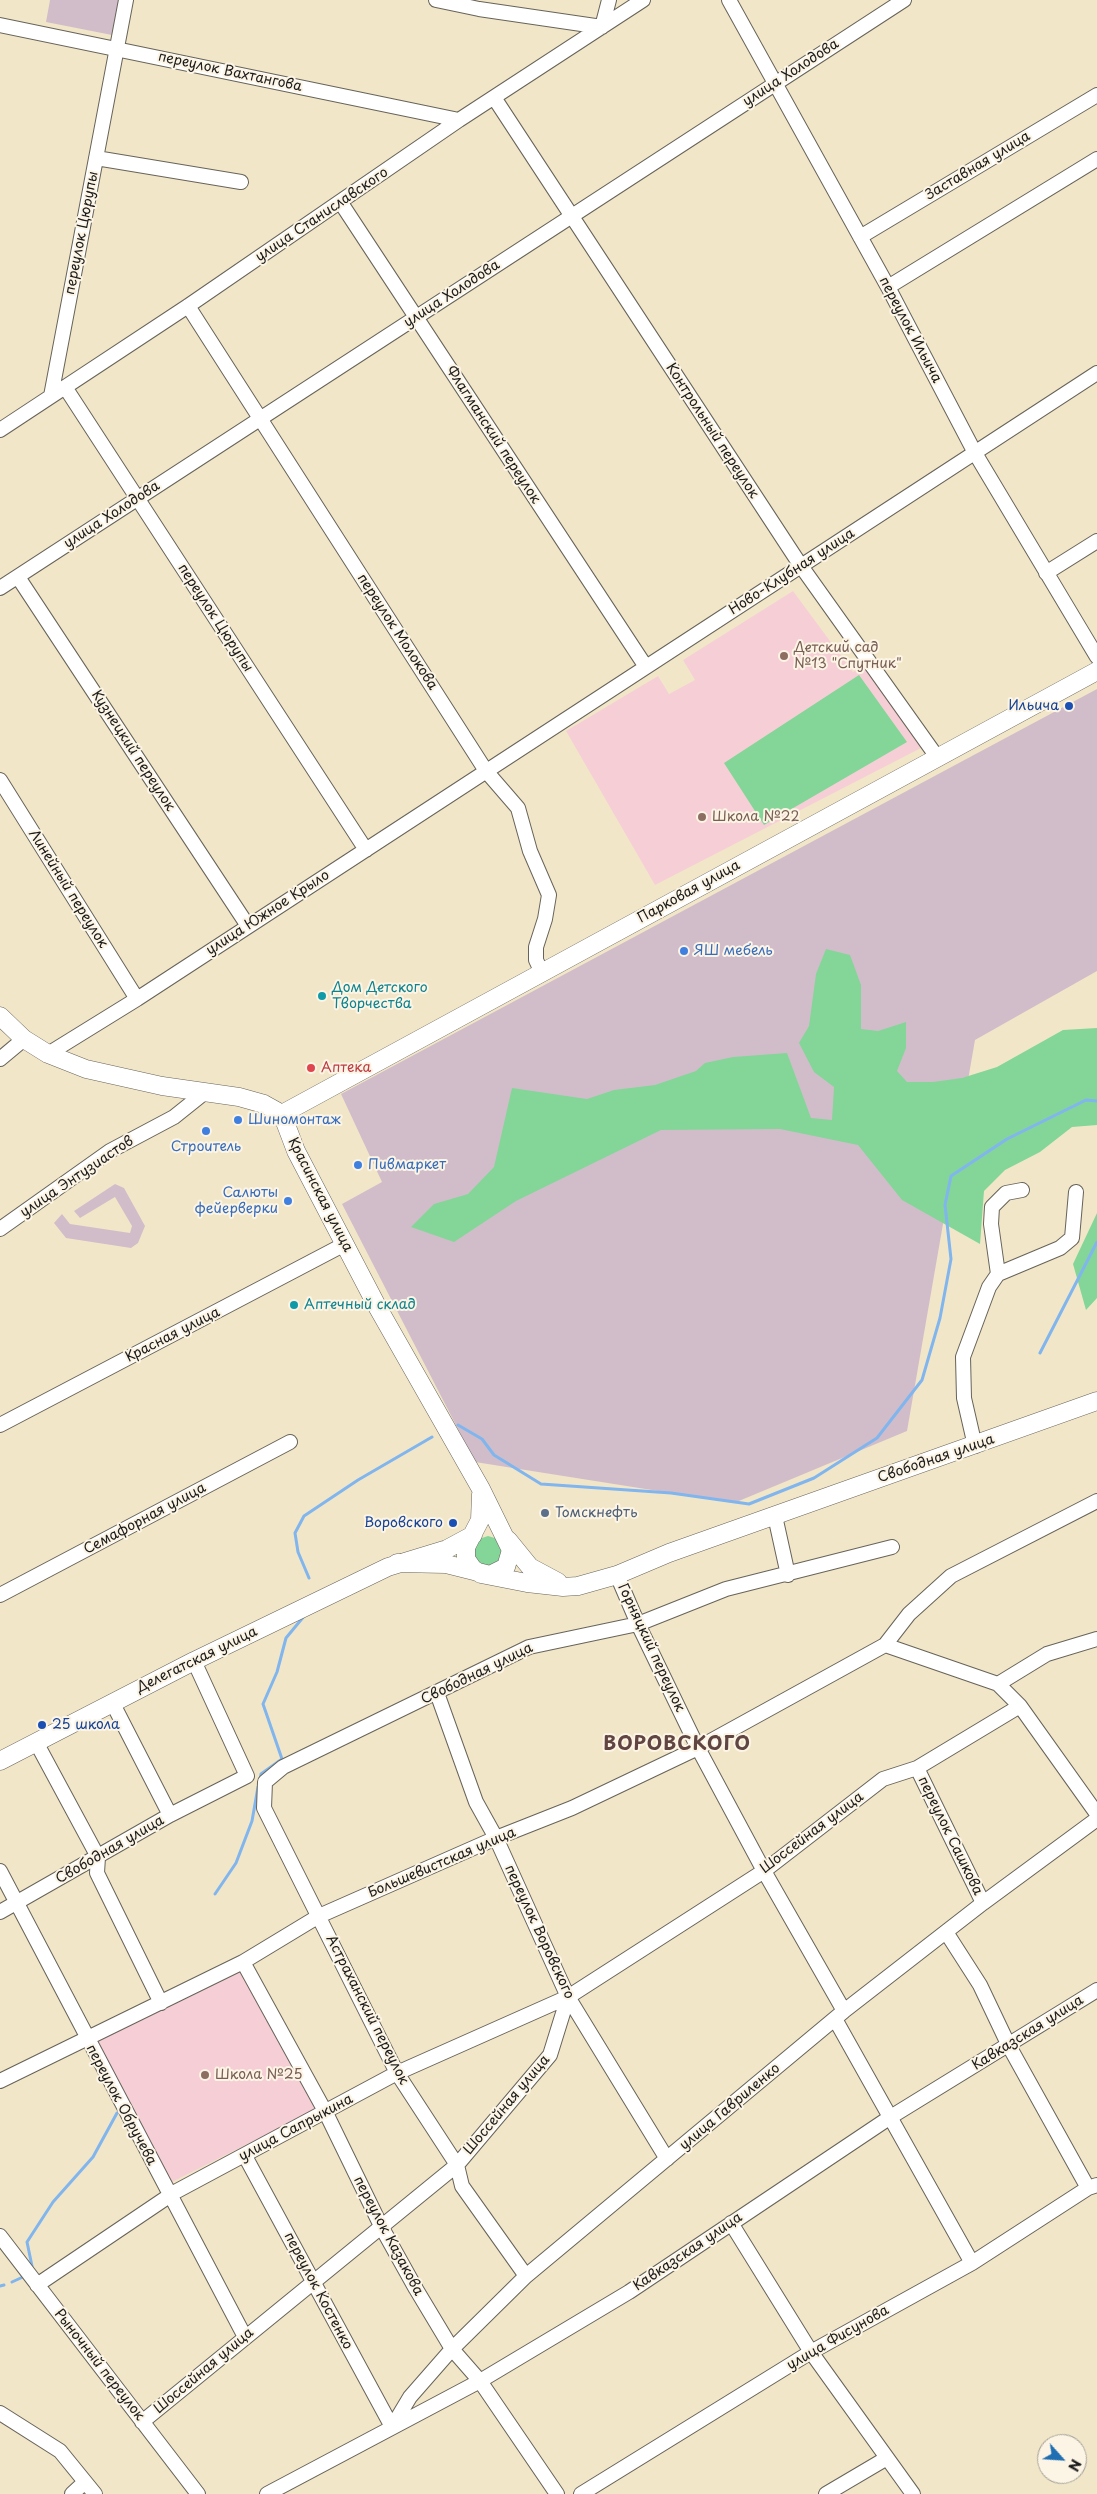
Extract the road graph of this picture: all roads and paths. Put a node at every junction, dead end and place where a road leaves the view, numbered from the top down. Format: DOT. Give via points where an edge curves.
graph roads {
  1 [pos="126,0"];
  2 [pos="436,0"];
  3 [pos="609,0"];
  4 [pos="643,0"];
  5 [pos="729,0"];
  6 [pos="904,0"];
  7 [pos="480,5"];
  8 [pos="0,25"];
  9 [pos="602,27"];
  10 [pos="117,48"];
  11 [pos="775,84"];
  12 [pos="1097,95"];
  13 [pos="495,99"];
  14 [pos="459,120"];
  15 [pos="96,158"];
  16 [pos="1097,159"];
  17 [pos="241,182"];
  18 [pos="341,203"];
  19 [pos="571,217"];
  20 [pos="860,237"];
  21 [pos="888,287"];
  22 [pos="188,306"];
  23 [pos="416,318"];
  24 [pos="1097,373"];
  25 [pos="65,387"];
  26 [pos="51,396"];
  27 [pos="261,419"];
  28 [pos="0,430"];
  29 [pos="975,453"];
  30 [pos="138,499"];
  31 [pos="1097,540"];
  32 [pos="801,566"];
  33 [pos="1046,573"];
  34 [pos="18,576"];
  35 [pos="0,588"];
  36 [pos="1097,657"];
  37 [pos="646,667"];
  38 [pos="1097,671"];
  39 [pos="937,757"];
  40 [pos="486,771"];
  41 [pos="0,780"];
  42 [pos="366,850"];
  43 [pos="248,926"];
  44 [pos="542,972"];
  45 [pos="137,998"];
  46 [pos="0,1016"];
  47 [pos="24,1039"];
  48 [pos="48,1054"];
  49 [pos="0,1059"];
  50 [pos="204,1094"];
  51 [pos="282,1114"];
  52 [pos="1022,1190"];
  53 [pos="1076,1192"];
  54 [pos="0,1229"];
  55 [pos="345,1244"];
  56 [pos="998,1274"];
  57 [pos="1097,1402"];
  58 [pos="0,1425"];
  59 [pos="290,1442"];
  60 [pos="975,1446"];
  61 [pos="481,1489"];
  62 [pos="1097,1502"];
  63 [pos="775,1516"];
  64 [pos="471,1536"];
  65 [pos="508,1539"];
  66 [pos="892,1547"];
  67 [pos="397,1563"];
  68 [pos="481,1574"];
  69 [pos="617,1575"];
  70 [pos="788,1575"];
  71 [pos="578,1586"];
  72 [pos="0,1595"];
  73 [pos="638,1624"];
  74 [pos="1097,1639"];
  75 [pos="885,1645"];
  76 [pos="194,1661"];
  77 [pos="998,1684"];
  78 [pos="437,1693"];
  79 [pos="112,1702"];
  80 [pos="1020,1706"];
  81 [pos="36,1742"];
  82 [pos="698,1748"];
  83 [pos="0,1761"];
  84 [pos="917,1768"];
  85 [pos="265,1782"];
  86 [pos="1097,1814"];
  87 [pos="170,1816"];
  88 [pos="1097,1819"];
  89 [pos="496,1838"];
  90 [pos="98,1857"];
  91 [pos="0,1871"];
  92 [pos="764,1871"];
  93 [pos="16,1903"];
  94 [pos="983,1903"];
  95 [pos="0,1912"];
  96 [pos="319,1916"];
  97 [pos="946,1932"];
  98 [pos="243,1962"];
  99 [pos="1097,1990"];
  100 [pos="568,1997"];
  101 [pos="161,2003"];
  102 [pos="840,2015"];
  103 [pos="87,2039"];
  104 [pos="1009,2046"];
  105 [pos="397,2073"];
  106 [pos="0,2081"];
  107 [pos="326,2113"];
  108 [pos="889,2118"];
  109 [pos="245,2156"];
  110 [pos="667,2159"];
  111 [pos="457,2165"];
  112 [pos="1093,2186"];
  113 [pos="169,2196"];
  114 [pos="731,2223"];
  115 [pos="382,2228"];
  116 [pos="0,2236"];
  117 [pos="972,2263"];
  118 [pos="526,2276"];
  119 [pos="313,2282"];
  120 [pos="37,2285"];
  121 [pos="245,2337"];
  122 [pos="452,2349"];
  123 [pos="811,2352"];
  124 [pos="480,2381"];
  125 [pos="0,2413"];
  126 [pos="142,2422"];
  127 [pos="392,2427"];
  128 [pos="887,2458"];
  129 [pos="85,2482"];
  130 [pos="72,2494"];
  131 [pos="95,2494"];
  132 [pos="198,2494"];
  133 [pos="267,2494"];
  134 [pos="557,2494"];
  135 [pos="581,2494"];
  136 [pos="826,2494"];
  137 [pos="913,2494"];
  1 -- 10 [label="street, переулок Цюрупы"];
  2 -- 7 [label="street"];
  3 -- 9 [label="street"];
  4 -- 9 [label="street, улица Станиславского"];
  5 -- 11 [label="street, переулок Ильича"];
  6 -- 11 [label="street, улица Холодова"];
  7 -- 9 [label="street"];
  8 -- 10 [label="street, переулок Вахтангова"];
  9 -- 13 [label="street, улица Станиславского"];
  10 -- 14 [label="street, переулок Вахтангова"];
  10 -- 15 [label="street, переулок Цюрупы"];
  11 -- 19 [label="street, улица Холодова"];
  11 -- 20 [label="street, переулок Ильича"];
  12 -- 20 [label="street, Заставная улица"];
  13 -- 14 [label="street, улица Станиславского"];
  13 -- 19 [label="street, Контрольный переулок"];
  14 -- 18 [label="street, улица Станиславского"];
  15 -- 17 [label="street, переулок Цюрупы"];
  15 -- 26 [label="street, переулок Цюрупы"];
  16 -- 21 [label="street"];
  18 -- 22 [label="street, улица Станиславского"];
  18 -- 23 [label="street, Флагманский переулок"];
  19 -- 23 [label="street, улица Холодова"];
  19 -- 32 [label="street, Контрольный переулок"];
  20 -- 21 [label="street, переулок Ильича"];
  21 -- 29 [label="street, переулок Ильича"];
  22 -- 25 [label="street, улица Станиславского"];
  22 -- 27 [label="street, переулок Молокова"];
  23 -- 27 [label="street, улица Холодова"];
  23 -- 37 [label="street, Флагманский переулок"];
  24 -- 29 [label="street, Ново-Клубная улица"];
  25 -- 26 [label="street, улица Станиславского"];
  25 -- 30 [label="street, переулок Цюрупы"];
  26 -- 28 [label="street, улица Станиславского"];
  27 -- 30 [label="street, улица Холодова"];
  27 -- 40 [label="street, переулок Молокова"];
  29 -- 32 [label="street, Ново-Клубная улица"];
  29 -- 33 [label="street, переулок Ильича"];
  30 -- 34 [label="street, улица Холодова"];
  30 -- 42 [label="street, переулок Цюрупы"];
  31 -- 33 [label="street"];
  32 -- 37 [label="street, Ново-Клубная улица"];
  32 -- 39 [label="street, Контрольный переулок"];
  33 -- 36 [label="street, переулок Ильича"];
  34 -- 35 [label="street, улица Холодова"];
  34 -- 43 [label="street, Кузнецкий переулок"];
  37 -- 40 [label="street, Ново-Клубная улица"];
  38 -- 39 [label="main road, Парковая улица"];
  39 -- 44 [label="main road, Парковая улица"];
  40 -- 42 [label="street, улица Южное Крыло"];
  40 -- 44 [label="street, переулок Молокова" via="518,808 530,851 548,889 545,920 536,947 536,960"];
  41 -- 45 [label="street, Линейный переулок"];
  42 -- 43 [label="street, улица Южное Крыло"];
  43 -- 45 [label="street, улица Южное Крыло"];
  44 -- 51 [label="main road, Парковая улица"];
  45 -- 48 [label="street, улица Южное Крыло"];
  46 -- 47 [label="main road"];
  47 -- 48 [label="main road"];
  47 -- 49 [label="street"];
  48 -- 50 [label="main road" via="86,1069"];
  50 -- 51 [label="main road" via="239,1097 264,1104"];
  50 -- 54 [label="street, улица Энтузиастов" via="174,1117 110,1151"];
  51 -- 55 [label="main road, Красинская улица" via="296,1151"];
  52 -- 56 [label="street" via="1006,1194 992,1207 991,1224"];
  53 -- 56 [label="street" via="1072,1238 1060,1248"];
  55 -- 58 [label="street, Красная улица"];
  55 -- 61 [label="main road, Красинская улица"];
  56 -- 60 [label="street" via="989,1287 963,1357 964,1398"];
  57 -- 60 [label="main road, Свободная улица"];
  59 -- 72 [label="street, Семафорная улица"];
  60 -- 63 [label="main road, Свободная улица"];
  61 -- 64 [label="main road" via="482,1512"];
  61 -- 65 [label="main road, Красинская улица"];
  62 -- 75 [label="street" via="950,1576 909,1614"];
  63 -- 69 [label="main road, Свободная улица"];
  63 -- 70 [label="street"];
  64 -- 65 [label="main road" via="481,1530 492,1529"];
  64 -- 67 [label="main road, Делегатская улица" via="447,1549"];
  64 -- 68 [label="main road" via="466,1559"];
  65 -- 68 [label="main road" via="512,1550 506,1567 496,1573"];
  65 -- 71 [label="main road, Красинская улица" via="521,1558 538,1573"];
  66 -- 70 [label="street, Свободная улица"];
  67 -- 68 [label="main road, Делегатская улица" via="446,1564"];
  67 -- 76 [label="main road, Делегатская улица"];
  68 -- 71 [label="main road, Делегатская улица" via="527,1583"];
  69 -- 71 [label="main road, Свободная улица"];
  69 -- 73 [label="street, Горняцкий переулок"];
  70 -- 73 [label="street, Свободная улица" via="726,1589"];
  73 -- 78 [label="street, Свободная улица" via="529,1647"];
  73 -- 82 [label="street, Горняцкий переулок"];
  74 -- 77 [label="street" via="1047,1654"];
  75 -- 77 [label="street"];
  75 -- 82 [label="street, Большевистская улица"];
  76 -- 79 [label="main road, Делегатская улица"];
  76 -- 87 [label="street, Свободная улица" via="247,1776"];
  77 -- 80 [label="street"];
  78 -- 85 [label="street, Свободная улица" via="283,1766"];
  78 -- 89 [label="street, переулок Воровского" via="476,1802"];
  79 -- 81 [label="main road, Делегатская улица"];
  79 -- 87 [label="street"];
  80 -- 84 [label="street, Шоссейная улица"];
  80 -- 86 [label="street"];
  81 -- 83 [label="main road, Делегатская улица"];
  81 -- 90 [label="street"];
  82 -- 89 [label="street, Большевистская улица" via="572,1808"];
  82 -- 92 [label="street, Горняцкий переулок"];
  84 -- 92 [label="street, Шоссейная улица" via="882,1779"];
  84 -- 94 [label="street, переулок Сашкова"];
  85 -- 96 [label="street, Астраханский переулок" via="264,1808"];
  87 -- 90 [label="street, Свободная улица"];
  88 -- 94 [label="street, улица Гавриленко"];
  89 -- 96 [label="street, Большевистская улица"];
  89 -- 100 [label="street, переулок Воровского"];
  90 -- 93 [label="street, Свободная улица"];
  90 -- 101 [label="street" via="97,1873"];
  91 -- 93 [label="street, переулок Обручева"];
  92 -- 100 [label="street, Шоссейная улица"];
  92 -- 102 [label="street, Горняцкий переулок"];
  93 -- 95 [label="street, Свободная улица"];
  93 -- 103 [label="street, переулок Обручева"];
  94 -- 97 [label="street, улица Гавриленко"];
  96 -- 98 [label="street, Большевистская улица"];
  96 -- 105 [label="street, Астраханский переулок"];
  97 -- 102 [label="street, улица Гавриленко"];
  97 -- 104 [label="street" via="980,1986"];
  98 -- 101 [label="street, Большевистская улица"];
  98 -- 107 [label="street, переулок Казакова"];
  99 -- 104 [label="street, Кавказская улица"];
  100 -- 105 [label="street, улица Сапрыкина"];
  100 -- 110 [label="street, переулок Воровского"];
  100 -- 111 [label="street, Шоссейная улица" via="550,2055"];
  101 -- 103 [label="street, Большевистская улица"];
  102 -- 108 [label="street, Горняцкий переулок"];
  102 -- 110 [label="street, улица Гавриленко"];
  103 -- 106 [label="street, Большевистская улица"];
  103 -- 113 [label="street, переулок Обручева"];
  104 -- 108 [label="street, Кавказская улица"];
  104 -- 112 [label="street"];
  105 -- 107 [label="street, улица Сапрыкина"];
  105 -- 111 [label="street, Астраханский переулок"];
  107 -- 109 [label="street, улица Сапрыкина"];
  107 -- 115 [label="street, переулок Казакова"];
  108 -- 114 [label="street, Кавказская улица"];
  108 -- 117 [label="street, Горняцкий переулок"];
  109 -- 113 [label="street, улица Сапрыкина"];
  109 -- 119 [label="street, переулок Костенко"];
  110 -- 118 [label="street, улица Гавриленко"];
  111 -- 115 [label="street, Шоссейная улица"];
  111 -- 118 [label="street, Астраханский переулок" via="462,2186"];
  112 -- 117 [label="street, улица Фисунова"];
  113 -- 120 [label="street, улица Сапрыкина"];
  113 -- 121 [label="street, переулок Обручева"];
  114 -- 123 [label="street"];
  114 -- 124 [label="street, Кавказская улица" via="629,2292"];
  115 -- 119 [label="street, Шоссейная улица"];
  115 -- 122 [label="street, переулок Казакова"];
  116 -- 120 [label="street, Рыночный переулок"];
  117 -- 123 [label="street, улица Фисунова"];
  118 -- 122 [label="street, улица Гавриленко"];
  119 -- 121 [label="street, Шоссейная улица"];
  119 -- 127 [label="street, переулок Костенко"];
  120 -- 126 [label="street, Рыночный переулок"];
  121 -- 126 [label="street, Шоссейная улица"];
  122 -- 124 [label="street, переулок Казакова"];
  122 -- 127 [label="street, улица Гавриленко" via="410,2397"];
  123 -- 128 [label="street"];
  123 -- 135 [label="street, улица Фисунова"];
  124 -- 127 [label="street, Кавказская улица"];
  124 -- 134 [label="street, переулок Казакова"];
  125 -- 129 [label="street" via="60,2452"];
  126 -- 132 [label="street, Рыночный переулок"];
  127 -- 133 [label="street, Кавказская улица"];
  128 -- 136 [label="street"];
  128 -- 137 [label="street"];
  129 -- 130 [label="street"];
  129 -- 131 [label="street"];
}
